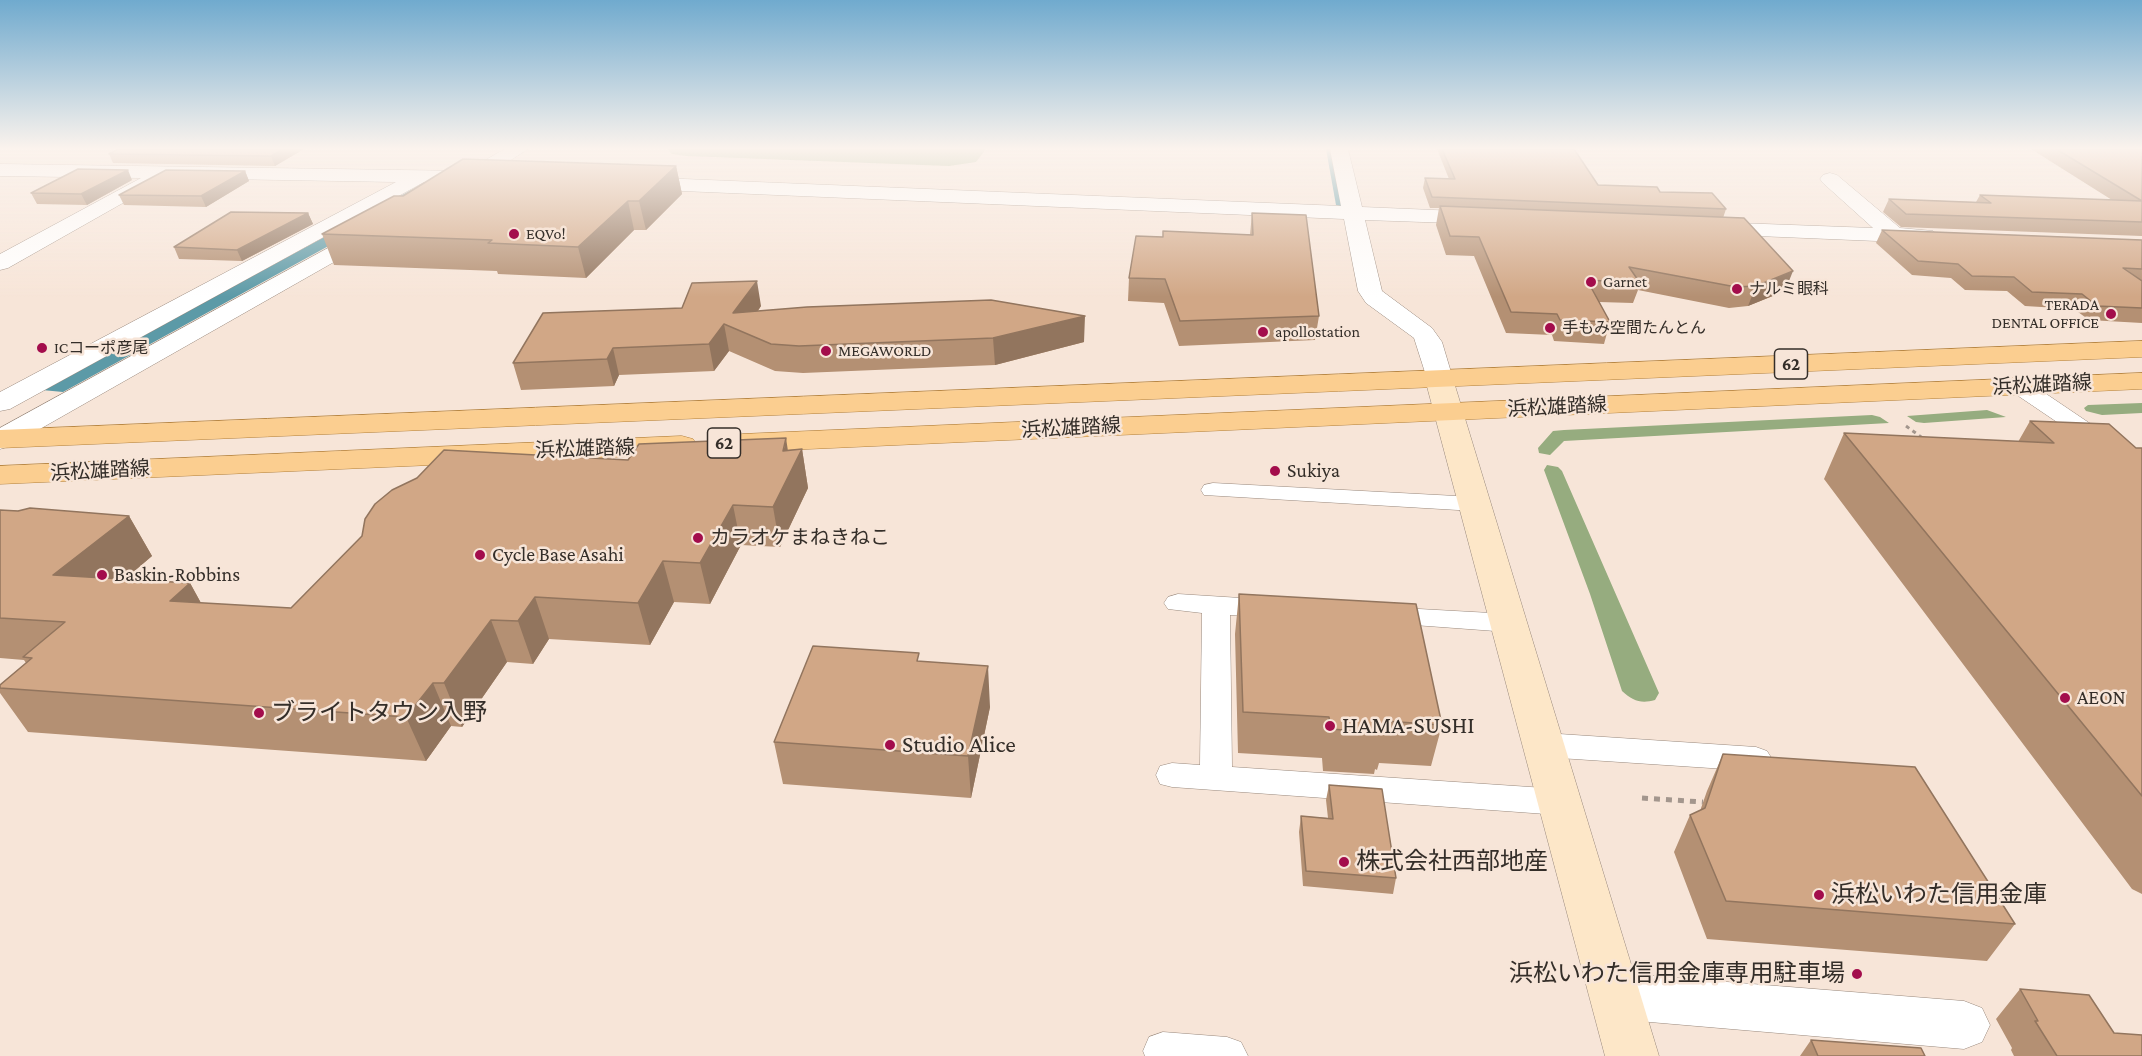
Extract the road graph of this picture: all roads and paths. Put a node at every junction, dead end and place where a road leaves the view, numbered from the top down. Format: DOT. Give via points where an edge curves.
graph roads {
  1 [pos="117,198"];
  2 [pos="380,198"];
  3 [pos="1001,198"];
  4 [pos="1350,198"];
  5 [pos="1852,198"];
  6 [pos="1353,213"];
  7 [pos="1506,219"];
  8 [pos="391,220"];
  9 [pos="1694,227"];
  10 [pos="1894,235"];
  11 [pos="1941,237"];
  12 [pos="0,263"];
  13 [pos="2142,349"];
  14 [pos="2142,381"];
  15 [pos="2019,386"];
  16 [pos="1444,395"];
  17 [pos="0,403"];
  18 [pos="1904,424"];
  19 [pos="0,439"];
  20 [pos="2105,444"];
  21 [pos="1930,445"];
  22 [pos="0,475"];
  23 [pos="1213,490"];
  24 [pos="1475,504"];
  25 [pos="1178,603"];
  26 [pos="1216,606"];
  27 [pos="1299,611"];
  28 [pos="1358,614"];
  29 [pos="1509,623"];
  30 [pos="1544,745"];
  31 [pos="1764,759"];
  32 [pos="1172,775"];
  33 [pos="1216,778"];
  34 [pos="1642,798"];
  35 [pos="1560,802"];
  36 [pos="1703,802"];
  37 [pos="1615,996"];
  38 [pos="1964,1025"];
  39 [pos="1163,1051"];
  40 [pos="1227,1056"];
  41 [pos="1632,1056"];
  1 -- 12 [label="street"];
  2 -- 17 [label="street"];
  3 -- 6 [label="street"];
  4 -- 6 [label="street"];
  5 -- 10 [label="street"];
  6 -- 7 [label="street"];
  6 -- 16 [label="street" via="1370,291 1423,333"];
  8 -- 19 [label="street"];
  9 -- 10 [label="street"];
  10 -- 11 [label="street"];
  13 -- 16 [label="main road, 浜松雄踏線 / 62"];
  14 -- 15 [label="main road, 浜松雄踏線 / 62"];
  15 -- 16 [label="main road, 浜松雄踏線 / 62"];
  15 -- 20 [label="lane"];
  16 -- 19 [label="main road, 浜松雄踏線 / 62"];
  16 -- 22 [label="main road, 浜松雄踏線 / 62" via="714,444"];
  16 -- 24 [label="street"];
  18 -- 21 [label="path"];
  23 -- 24 [label="lane"];
  24 -- 29 [label="street"];
  25 -- 26 [label="lane"];
  26 -- 27 [label="lane"];
  26 -- 33 [label="lane"];
  28 -- 29 [label="lane"];
  29 -- 30 [label="street"];
  30 -- 31 [label="lane"];
  30 -- 35 [label="street"];
  32 -- 33 [label="lane"];
  33 -- 35 [label="lane"];
  34 -- 36 [label="path"];
  35 -- 37 [label="street"];
  37 -- 38 [label="street"];
  37 -- 41 [label="street"];
  39 -- 40 [label="lane"];
}
